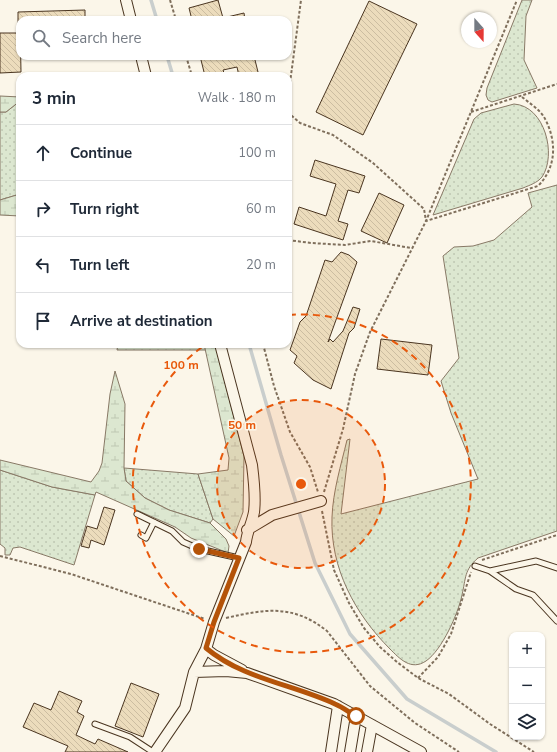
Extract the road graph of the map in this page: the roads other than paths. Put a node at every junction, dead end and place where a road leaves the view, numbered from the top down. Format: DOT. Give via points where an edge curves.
graph roads {
  1 [pos="126,0"];
  2 [pos="130,16"];
  3 [pos="142,60"];
  4 [pos="145,72"];
  5 [pos="221,348"];
  6 [pos="316,502"];
  7 [pos="137,514"];
  8 [pos="154,522"];
  9 [pos="247,530"];
  10 [pos="141,535"];
  11 [pos="239,558"];
  12 [pos="475,566"];
  13 [pos="557,568"];
  14 [pos="490,571"];
  15 [pos="557,621"];
  16 [pos="206,648"];
  17 [pos="194,672"];
  18 [pos="247,673"];
  19 [pos="338,706"];
  20 [pos="356,716"];
  21 [pos="95,724"];
  22 [pos="372,725"];
  23 [pos="154,752"];
  24 [pos="331,752"];
  25 [pos="350,752"];
  26 [pos="367,752"];
  27 [pos="421,752"];
  1 -- 2 [label="street"];
  3 -- 4 [label="street"];
  5 -- 9 [label="street" via="248,447 255,484 254,512"];
  6 -- 9 [label="street" via="278,512"];
  7 -- 8 [label="lane"];
  8 -- 10 [label="lane" via="146,538"];
  8 -- 11 [label="lane" via="199,549"];
  9 -- 11 [label="street" via="246,542"];
  11 -- 16 [label="street"];
  12 -- 14 [label="lane"];
  13 -- 14 [label="lane" via="536,561"];
  14 -- 15 [label="lane" via="516,589 533,595"];
  16 -- 17 [label="street"];
  16 -- 18 [label="street" via="214,656"];
  17 -- 18 [label="street"];
  17 -- 23 [label="street" via="185,708"];
  18 -- 19 [label="street"];
  19 -- 20 [label="street"];
  19 -- 24 [label="street"];
  20 -- 22 [label="street"];
  20 -- 25 [label="street"];
  21 -- 23 [label="lane" via="130,737"];
  22 -- 26 [label="street"];
  22 -- 27 [label="street"];
}
